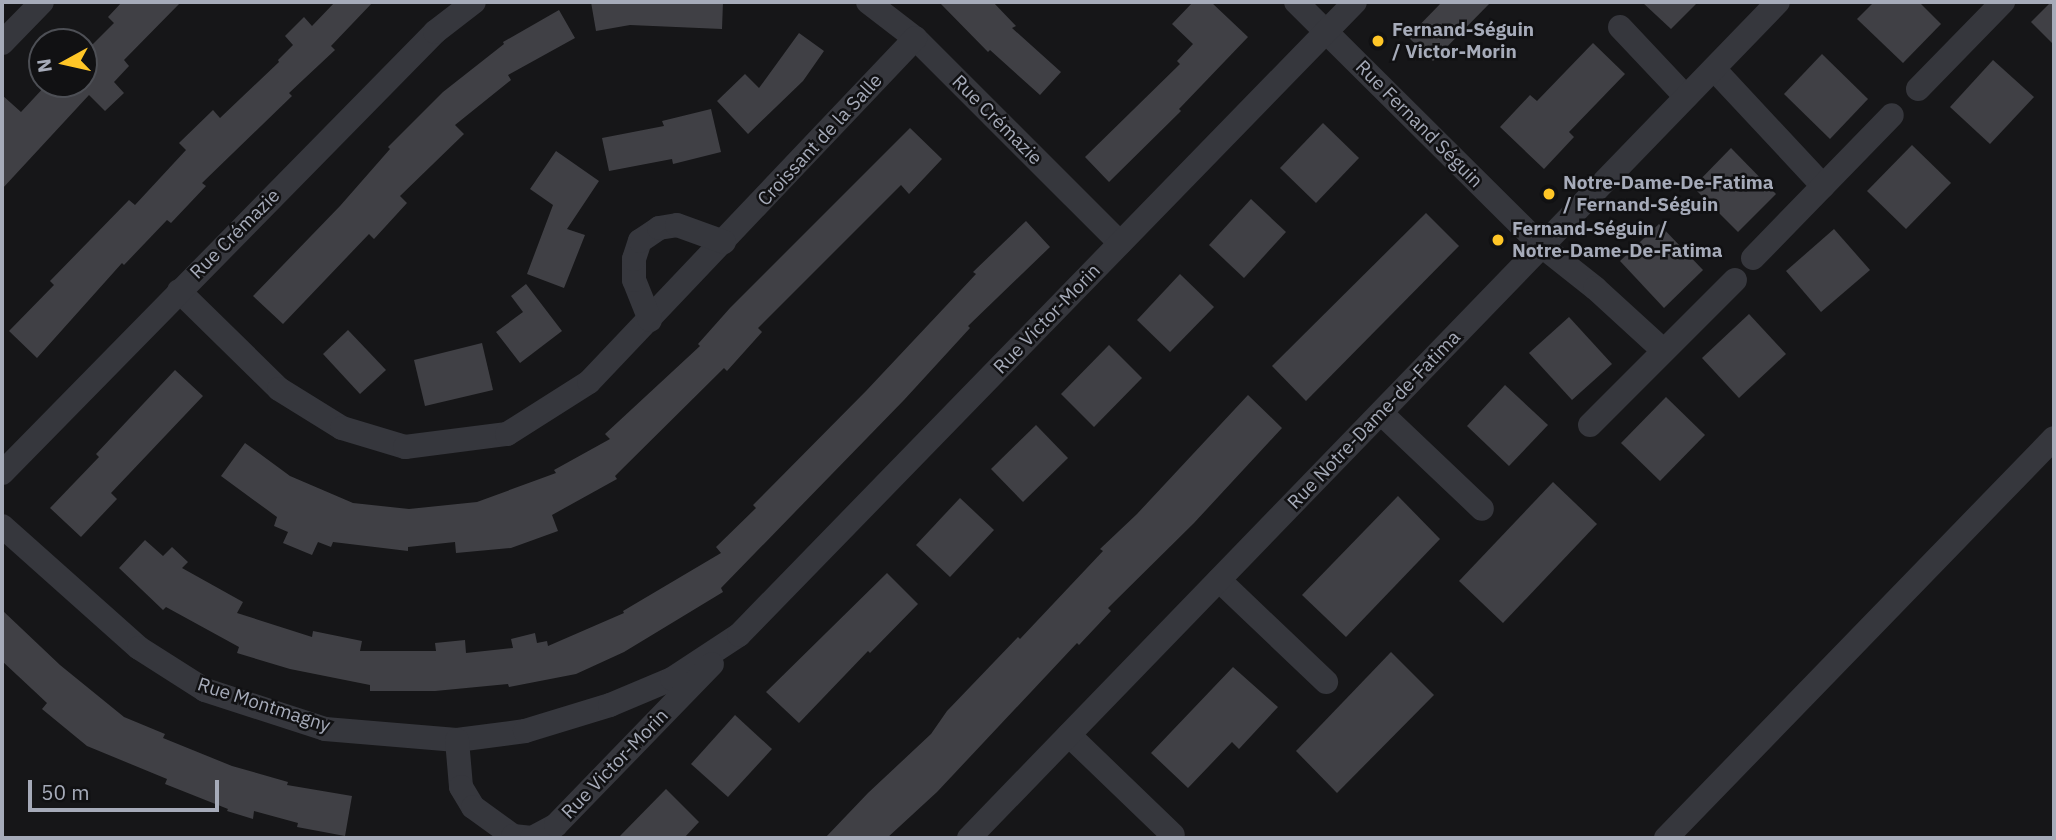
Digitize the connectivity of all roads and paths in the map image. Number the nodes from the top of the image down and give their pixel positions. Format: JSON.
{"nodes":[{"id":1,"x":42,"y":2,"type":"edge"},
{"id":2,"x":474,"y":2,"type":"edge"},
{"id":3,"x":868,"y":2,"type":"edge"},
{"id":4,"x":1296,"y":2,"type":"edge"},
{"id":5,"x":1355,"y":2,"type":"edge"},
{"id":6,"x":1778,"y":2,"type":"edge"},
{"id":7,"x":1993,"y":5,"type":"edge"},
{"id":8,"x":1620,"y":27,"type":"dead end"},
{"id":9,"x":1326,"y":31,"type":"junction"},
{"id":10,"x":915,"y":38,"type":"junction"},
{"id":11,"x":2,"y":43,"type":"edge"},
{"id":12,"x":1714,"y":69,"type":"junction"},
{"id":13,"x":1918,"y":89,"type":"dead end"},
{"id":14,"x":1686,"y":97,"type":"junction"},
{"id":15,"x":1892,"y":115,"type":"dead end"},
{"id":16,"x":1823,"y":186,"type":"junction"},
{"id":17,"x":724,"y":242,"type":"junction"},
{"id":18,"x":1121,"y":243,"type":"junction"},
{"id":19,"x":1542,"y":246,"type":"junction"},
{"id":20,"x":1753,"y":258,"type":"dead end"},
{"id":21,"x":1735,"y":279,"type":"dead end"},
{"id":22,"x":179,"y":291,"type":"junction"},
{"id":23,"x":650,"y":320,"type":"junction"},
{"id":24,"x":1663,"y":350,"type":"junction"},
{"id":25,"x":1381,"y":413,"type":"junction"},
{"id":26,"x":1590,"y":425,"type":"dead end"},
{"id":27,"x":2054,"y":438,"type":"edge"},
{"id":28,"x":2,"y":474,"type":"edge"},
{"id":29,"x":1482,"y":509,"type":"dead end"},
{"id":30,"x":2,"y":526,"type":"edge"},
{"id":31,"x":1219,"y":580,"type":"junction"},
{"id":32,"x":739,"y":635,"type":"junction"},
{"id":33,"x":1326,"y":682,"type":"dead end"},
{"id":34,"x":1069,"y":735,"type":"junction"},
{"id":35,"x":457,"y":740,"type":"junction"},
{"id":36,"x":1173,"y":835,"type":"dead end"},
{"id":37,"x":969,"y":838,"type":"edge"},
{"id":38,"x":1666,"y":838,"type":"edge"}],
"edges":[{"from":1,"to":11,"type":"street"},
{"from":2,"to":22,"type":"street","name":"Rue Crémazie"},
{"from":3,"to":10,"type":"street","name":"Rue Crémazie"},
{"from":4,"to":9,"type":"street","name":"Rue Fernand Séguin"},
{"from":5,"to":9,"type":"street","name":"Rue Victor-Morin"},
{"from":6,"to":12,"type":"street","name":"Rue Notre-Dame-de-Fatima"},
{"from":7,"to":13,"type":"street"},
{"from":8,"to":14,"type":"street"},
{"from":9,"to":18,"type":"street","name":"Rue Victor-Morin"},
{"from":9,"to":19,"type":"street","name":"Rue Fernand Séguin"},
{"from":10,"to":17,"type":"street","name":"Croissant de la Salle"},
{"from":10,"to":18,"type":"street","name":"Rue Crémazie"},
{"from":12,"to":14,"type":"street","name":"Rue Notre-Dame-de-Fatima"},
{"from":12,"to":16,"type":"street"},
{"from":14,"to":19,"type":"street","name":"Rue Notre-Dame-de-Fatima"},
{"from":15,"to":16,"type":"street"},
{"from":16,"to":20,"type":"street"},
{"from":17,"to":23,"type":"street","name":"Croissant de la Salle"},
{"from":17,"to":23,"type":"street"},
{"from":18,"to":32,"type":"street","name":"Rue Victor-Morin"},
{"from":19,"to":24,"type":"street","name":"Rue Fernand Séguin"},
{"from":19,"to":25,"type":"street","name":"Rue Notre-Dame-de-Fatima"},
{"from":21,"to":24,"type":"street"},
{"from":22,"to":23,"type":"street","name":"Croissant de la Salle"},
{"from":22,"to":28,"type":"street","name":"Rue Crémazie"},
{"from":24,"to":26,"type":"street"},
{"from":25,"to":29,"type":"street"},
{"from":25,"to":31,"type":"street","name":"Rue Notre-Dame-de-Fatima"},
{"from":27,"to":38,"type":"street"},
{"from":30,"to":35,"type":"street","name":"Rue Montmagny"},
{"from":31,"to":33,"type":"street"},
{"from":31,"to":34,"type":"street","name":"Rue Notre-Dame-de-Fatima"},
{"from":32,"to":35,"type":"street","name":"Rue Victor-Morin"},
{"from":32,"to":35,"type":"street","name":"Rue Victor-Morin"},
{"from":34,"to":36,"type":"street"},
{"from":34,"to":37,"type":"street","name":"Rue Notre-Dame-de-Fatima"}]}
